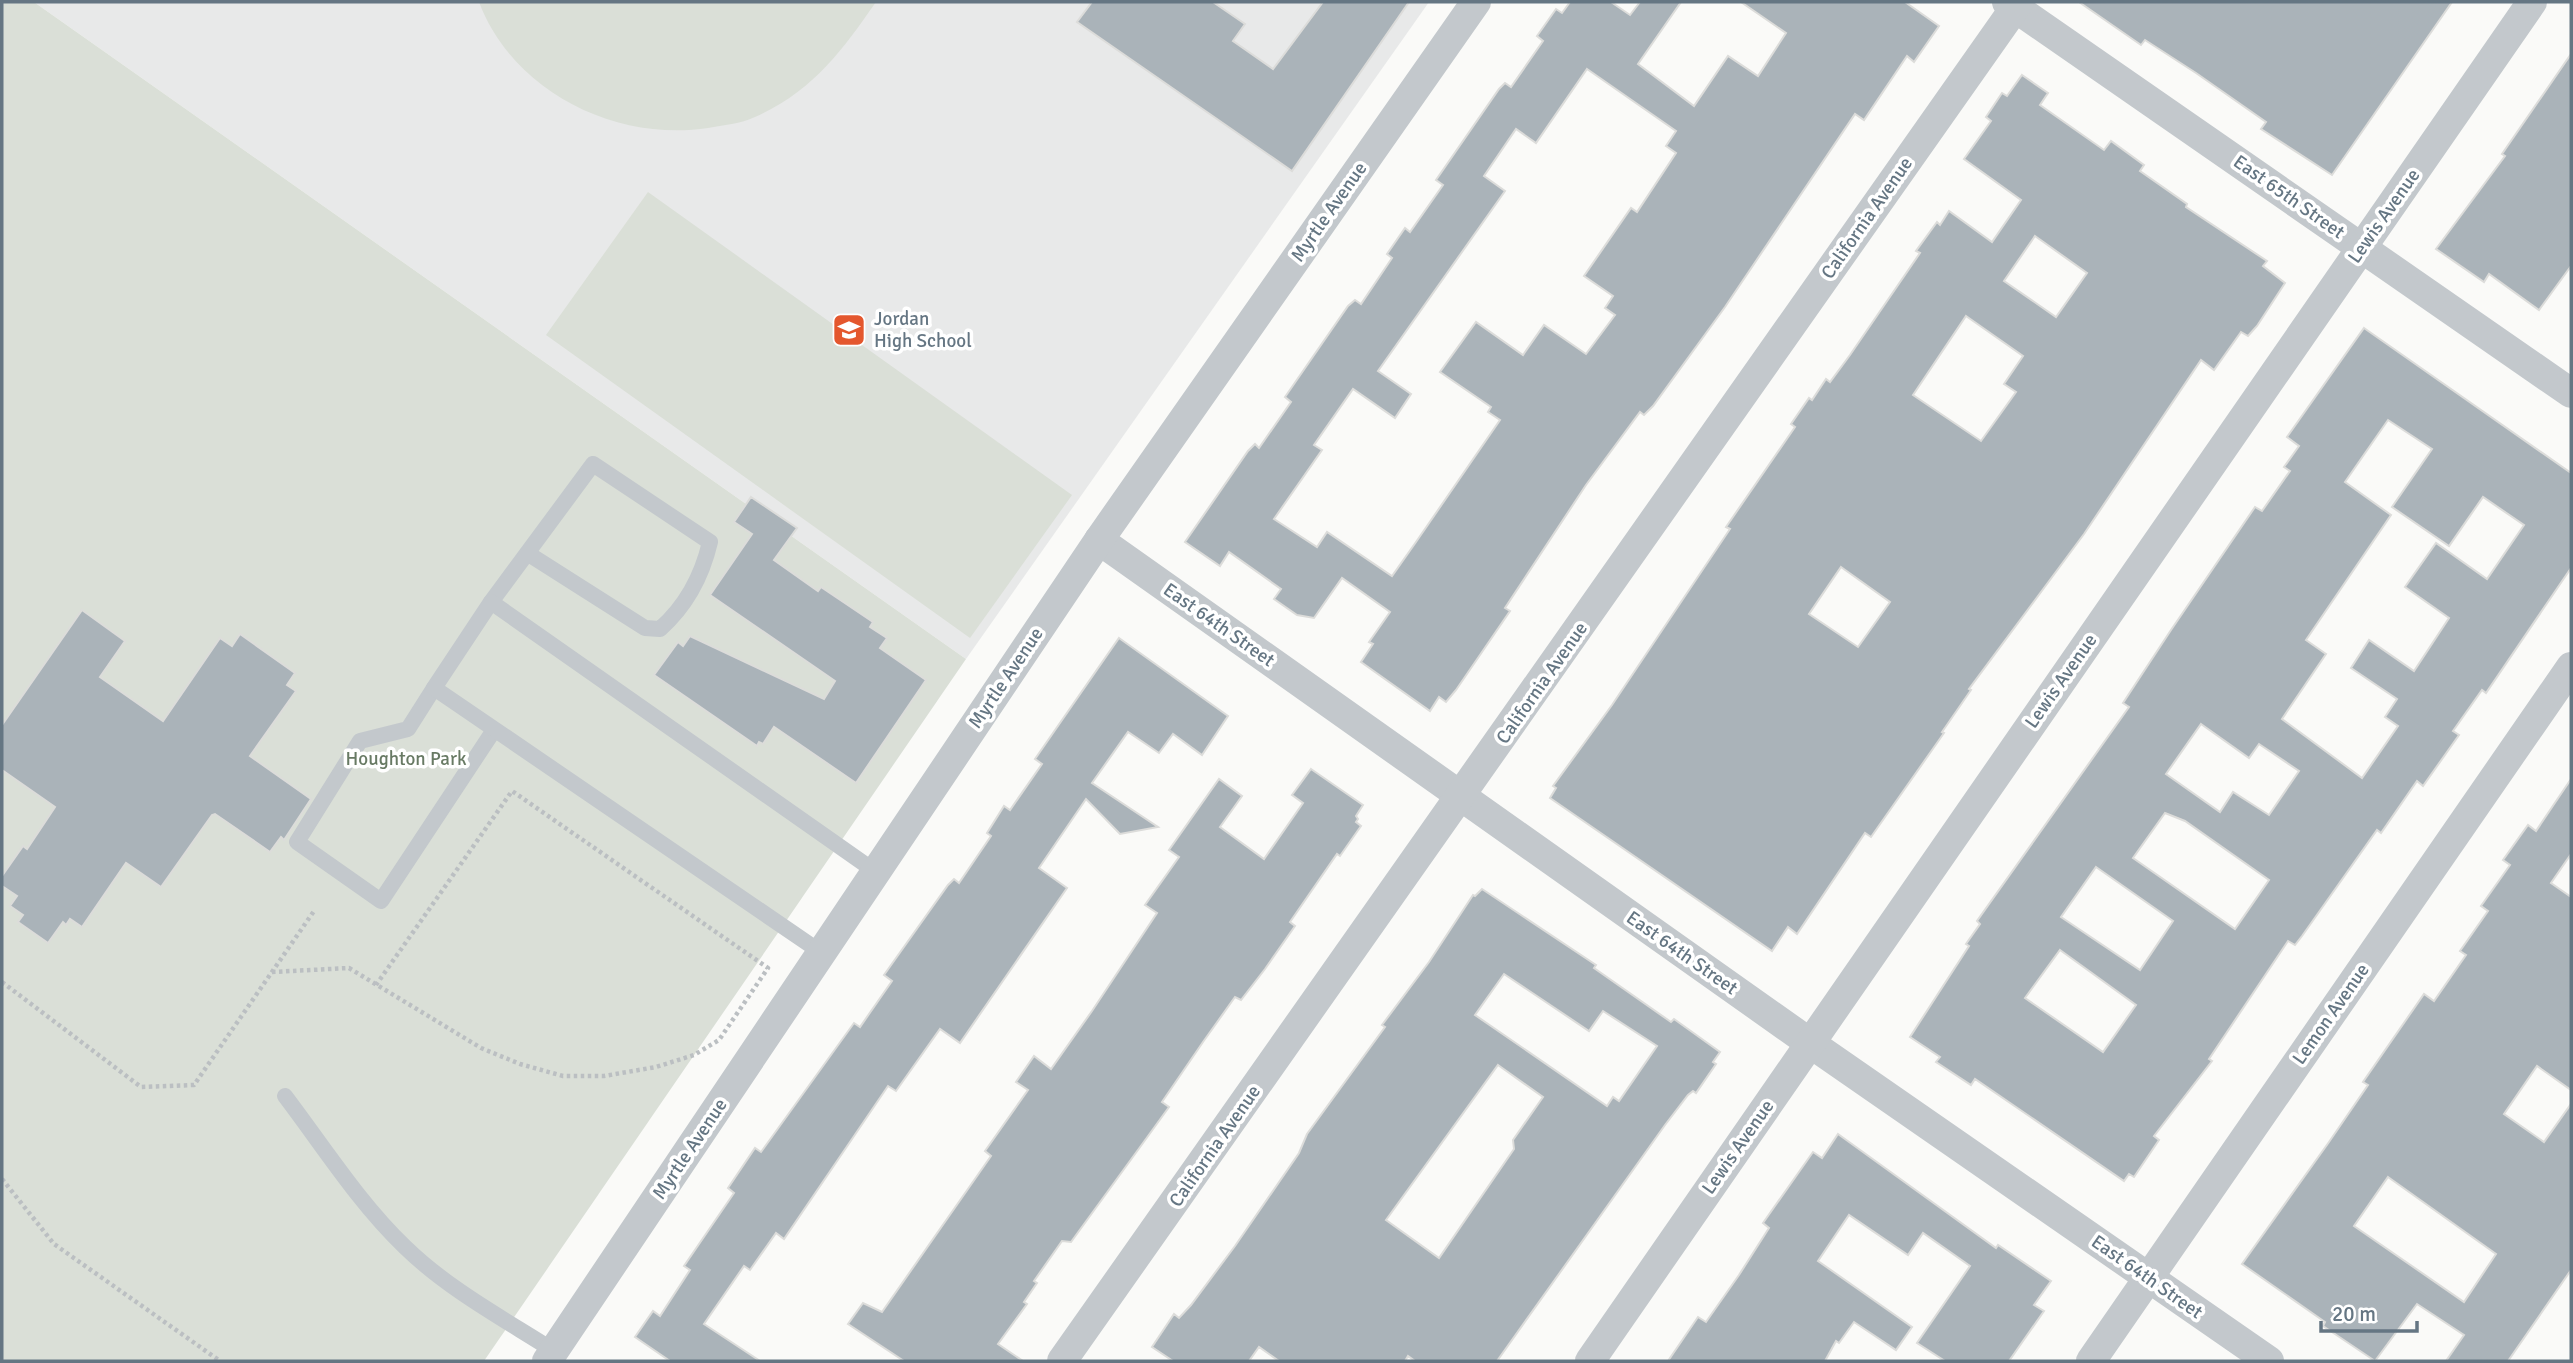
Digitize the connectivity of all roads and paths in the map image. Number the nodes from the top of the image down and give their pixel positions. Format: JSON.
{"nodes":[{"id":1,"x":1476,"y":2,"type":"edge"},
{"id":2,"x":2532,"y":2,"type":"edge"},
{"id":3,"x":2013,"y":4,"type":"edge"},
{"id":4,"x":2361,"y":248,"type":"junction"},
{"id":5,"x":2571,"y":393,"type":"edge"},
{"id":6,"x":1099,"y":540,"type":"junction"},
{"id":7,"x":527,"y":553,"type":"junction"},
{"id":8,"x":491,"y":603,"type":"junction"},
{"id":9,"x":2571,"y":667,"type":"edge"},
{"id":10,"x":434,"y":688,"type":"junction"},
{"id":11,"x":494,"y":730,"type":"junction"},
{"id":12,"x":1462,"y":797,"type":"junction"},
{"id":13,"x":876,"y":872,"type":"junction"},
{"id":14,"x":314,"y":911,"type":"dead end"},
{"id":15,"x":822,"y":953,"type":"junction"},
{"id":16,"x":272,"y":972,"type":"junction"},
{"id":17,"x":2,"y":982,"type":"edge"},
{"id":18,"x":376,"y":985,"type":"junction"},
{"id":19,"x":1810,"y":1043,"type":"junction"},
{"id":20,"x":285,"y":1096,"type":"dead end"},
{"id":21,"x":2,"y":1179,"type":"edge"},
{"id":22,"x":2148,"y":1278,"type":"junction"},
{"id":23,"x":556,"y":1358,"type":"edge"},
{"id":24,"x":220,"y":1361,"type":"edge"},
{"id":25,"x":1062,"y":1361,"type":"edge"},
{"id":26,"x":1590,"y":1361,"type":"edge"},
{"id":27,"x":2091,"y":1361,"type":"edge"},
{"id":28,"x":2269,"y":1361,"type":"edge"}],
"edges":[{"from":1,"to":6,"type":"street","name":"Myrtle Avenue"},
{"from":2,"to":4,"type":"street","name":"Lewis Avenue"},
{"from":3,"to":4,"type":"street","name":"East 65th Street"},
{"from":3,"to":12,"type":"street","name":"California Avenue"},
{"from":4,"to":5,"type":"street","name":"East 65th Street"},
{"from":4,"to":19,"type":"street","name":"Lewis Avenue"},
{"from":6,"to":12,"type":"street","name":"East 64th Street"},
{"from":6,"to":13,"type":"street","name":"Myrtle Avenue"},
{"from":7,"to":7,"type":"lane"},
{"from":7,"to":8,"type":"lane"},
{"from":8,"to":10,"type":"lane"},
{"from":8,"to":13,"type":"lane"},
{"from":9,"to":22,"type":"street","name":"Lemon Avenue"},
{"from":10,"to":11,"type":"lane"},
{"from":10,"to":11,"type":"lane"},
{"from":11,"to":15,"type":"lane"},
{"from":12,"to":19,"type":"street","name":"East 64th Street"},
{"from":12,"to":25,"type":"street","name":"California Avenue"},
{"from":13,"to":15,"type":"street","name":"Myrtle Avenue"},
{"from":14,"to":16,"type":"path"},
{"from":15,"to":23,"type":"street","name":"Myrtle Avenue"},
{"from":16,"to":17,"type":"path"},
{"from":16,"to":18,"type":"path"},
{"from":18,"to":18,"type":"path"},
{"from":19,"to":22,"type":"street","name":"East 64th Street"},
{"from":19,"to":26,"type":"street","name":"Lewis Avenue"},
{"from":20,"to":23,"type":"lane"},
{"from":21,"to":24,"type":"path"},
{"from":22,"to":27,"type":"street","name":"Lemon Avenue"},
{"from":22,"to":28,"type":"street","name":"East 64th Street"}]}
